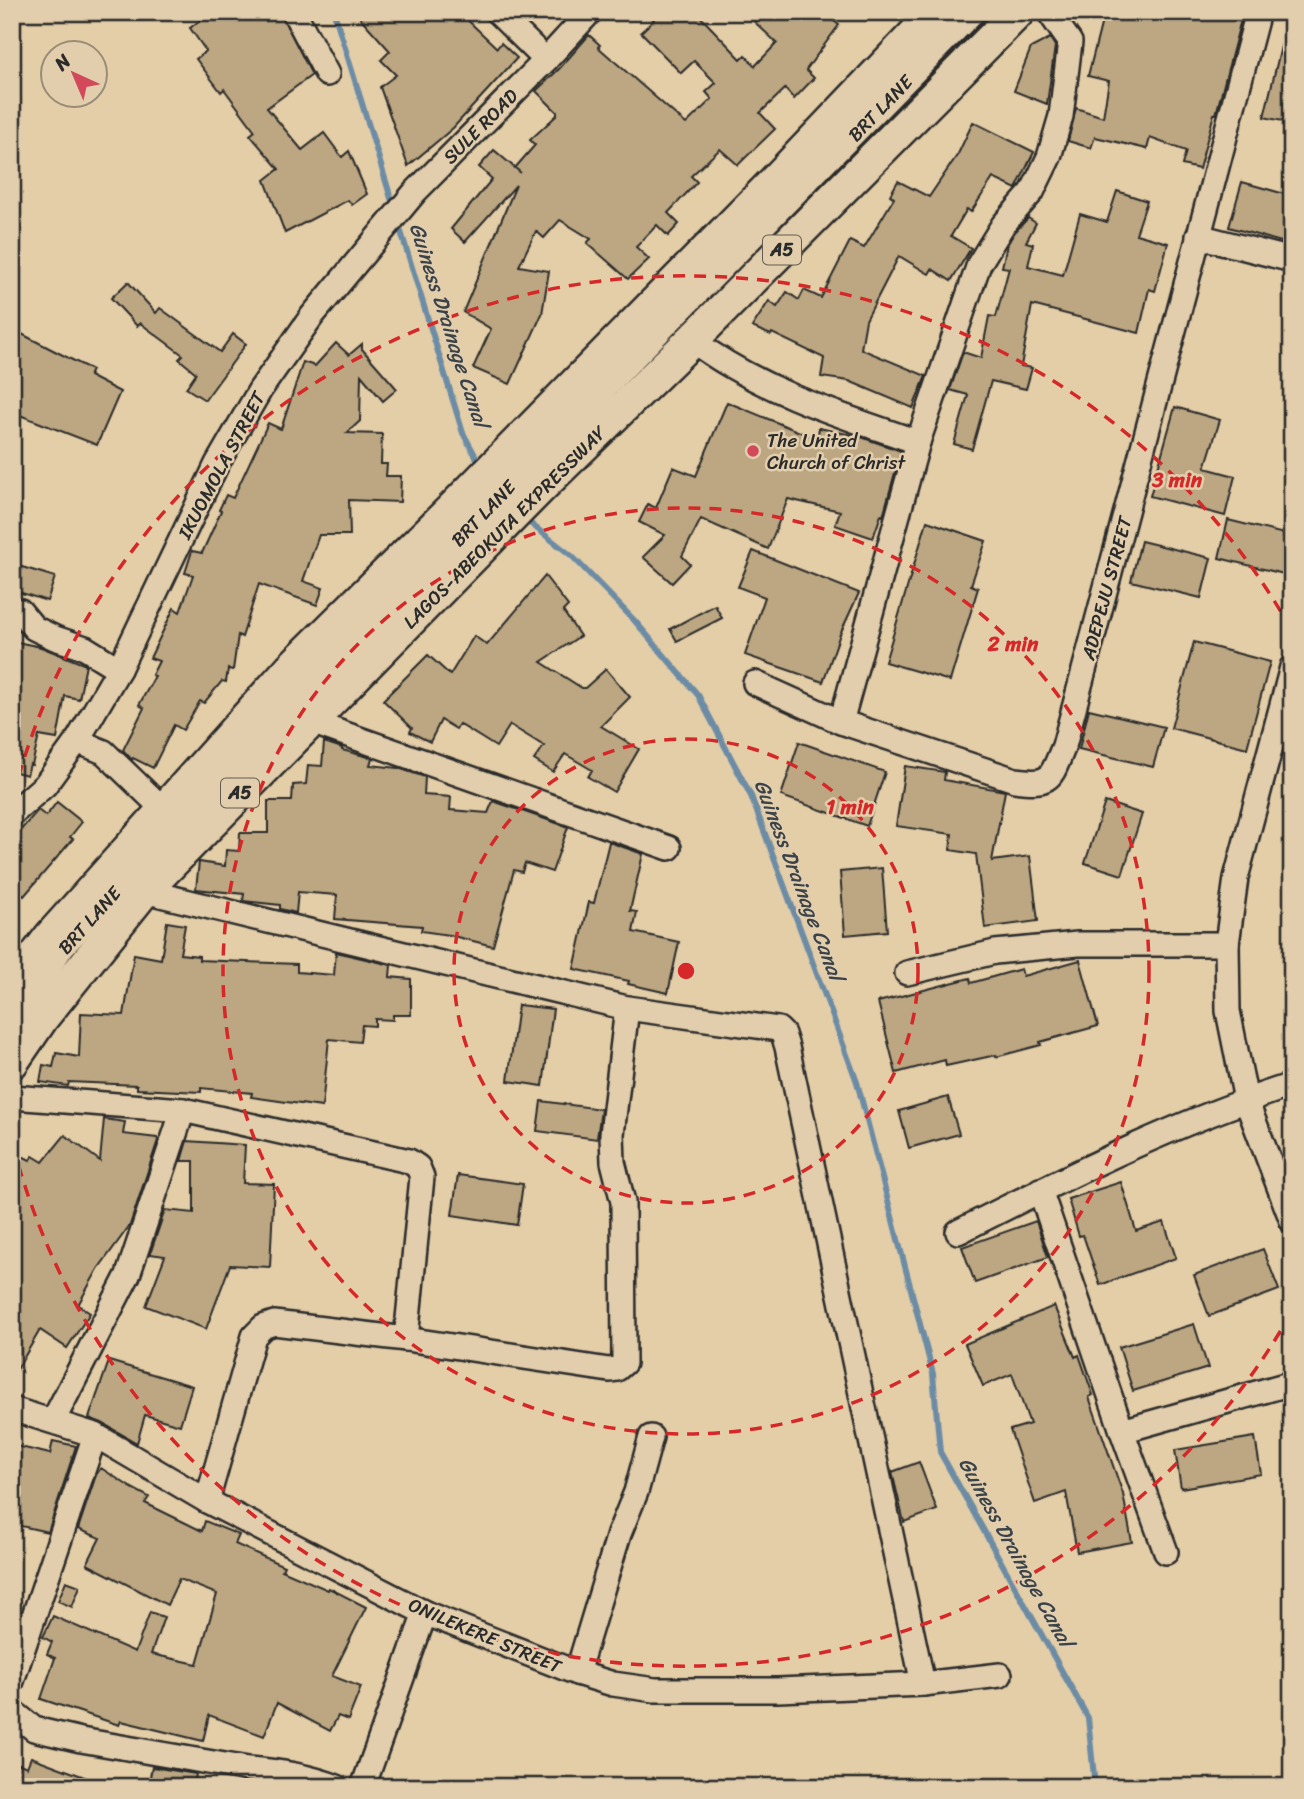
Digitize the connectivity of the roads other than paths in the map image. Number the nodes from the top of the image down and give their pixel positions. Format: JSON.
{"nodes":[{"id":1,"x":294,"y":12,"type":"edge"},
{"id":2,"x":497,"y":12,"type":"edge"},
{"id":3,"x":590,"y":12,"type":"edge"},
{"id":4,"x":936,"y":12,"type":"edge"},
{"id":5,"x":1018,"y":12,"type":"edge"},
{"id":6,"x":1049,"y":12,"type":"edge"},
{"id":7,"x":1258,"y":12,"type":"edge"},
{"id":8,"x":972,"y":14,"type":"edge"},
{"id":9,"x":546,"y":60,"type":"junction"},
{"id":10,"x":327,"y":74,"type":"dead end"},
{"id":11,"x":1198,"y":236,"type":"junction"},
{"id":12,"x":374,"y":244,"type":"joint"},
{"id":13,"x":1292,"y":260,"type":"edge"},
{"id":14,"x":692,"y":340,"type":"junction"},
{"id":15,"x":918,"y":442,"type":"junction"},
{"id":16,"x":526,"y":468,"type":"junction"},
{"id":17,"x":471,"y":524,"type":"junction"},
{"id":18,"x":12,"y":610,"type":"edge"},
{"id":19,"x":1292,"y":667,"type":"edge"},
{"id":20,"x":119,"y":669,"type":"junction"},
{"id":21,"x":755,"y":683,"type":"dead end"},
{"id":22,"x":1286,"y":711,"type":"edge"},
{"id":23,"x":311,"y":722,"type":"junction"},
{"id":24,"x":841,"y":722,"type":"junction"},
{"id":25,"x":76,"y":741,"type":"junction"},
{"id":26,"x":164,"y":810,"type":"junction"},
{"id":27,"x":12,"y":814,"type":"edge"},
{"id":28,"x":669,"y":848,"type":"dead end"},
{"id":29,"x":144,"y":891,"type":"junction"},
{"id":30,"x":1227,"y":944,"type":"junction"},
{"id":31,"x":907,"y":973,"type":"dead end"},
{"id":32,"x":12,"y":987,"type":"edge"},
{"id":33,"x":627,"y":1008,"type":"junction"},
{"id":34,"x":12,"y":1022,"type":"edge"},
{"id":35,"x":12,"y":1062,"type":"edge"},
{"id":36,"x":1292,"y":1085,"type":"edge"},
{"id":37,"x":12,"y":1097,"type":"edge"},
{"id":38,"x":1246,"y":1100,"type":"junction"},
{"id":39,"x":183,"y":1110,"type":"junction"},
{"id":40,"x":1040,"y":1191,"type":"junction"},
{"id":41,"x":1292,"y":1221,"type":"edge"},
{"id":42,"x":958,"y":1232,"type":"dead end"},
{"id":43,"x":405,"y":1339,"type":"junction"},
{"id":44,"x":1292,"y":1383,"type":"edge"},
{"id":45,"x":12,"y":1409,"type":"edge"},
{"id":46,"x":53,"y":1421,"type":"junction"},
{"id":47,"x":1122,"y":1432,"type":"junction"},
{"id":48,"x":96,"y":1435,"type":"junction"},
{"id":49,"x":651,"y":1437,"type":"dead end"},
{"id":50,"x":207,"y":1501,"type":"junction"},
{"id":51,"x":1166,"y":1552,"type":"dead end"},
{"id":52,"x":425,"y":1613,"type":"junction"},
{"id":53,"x":576,"y":1673,"type":"junction"},
{"id":54,"x":1000,"y":1675,"type":"dead end"},
{"id":55,"x":12,"y":1681,"type":"edge"},
{"id":56,"x":923,"y":1684,"type":"junction"},
{"id":57,"x":12,"y":1716,"type":"edge"},
{"id":58,"x":337,"y":1787,"type":"edge"},
{"id":59,"x":363,"y":1787,"type":"edge"}],
"edges":[{"from":1,"to":10,"type":"street"},
{"from":2,"to":9,"type":"street"},
{"from":3,"to":9,"type":"street","name":"SULE ROAD"},
{"from":4,"to":16,"type":"highway","name":"LAGOS-ABEOKUTA EXPRESSWAY","number":"A5"},
{"from":5,"to":14,"type":"highway","name":"LAGOS-ABEOKUTA EXPRESSWAY","number":"A5"},
{"from":6,"to":15,"type":"street"},
{"from":7,"to":11,"type":"street","name":"ADEPEJU STREET"},
{"from":8,"to":16,"type":"street","name":"BRT LANE"},
{"from":9,"to":12,"type":"street","name":"SULE ROAD"},
{"from":11,"to":13,"type":"street"},
{"from":11,"to":24,"type":"street","name":"ADEPEJU STREET"},
{"from":12,"to":20,"type":"street","name":"IKUOMOLA STREET"},
{"from":14,"to":15,"type":"street"},
{"from":14,"to":16,"type":"highway","name":"LAGOS-ABEOKUTA EXPRESSWAY","number":"A5"},
{"from":15,"to":24,"type":"street"},
{"from":16,"to":17,"type":"highway","name":"LAGOS-ABEOKUTA EXPRESSWAY","number":"A5"},
{"from":16,"to":17,"type":"highway","name":"LAGOS-ABEOKUTA EXPRESSWAY","number":"A5"},
{"from":17,"to":23,"type":"highway","name":"LAGOS-ABEOKUTA EXPRESSWAY","number":"A5"},
{"from":17,"to":26,"type":"highway","name":"LAGOS-ABEOKUTA EXPRESSWAY","number":"A5"},
{"from":17,"to":34,"type":"street","name":"BRT LANE"},
{"from":18,"to":20,"type":"street"},
{"from":19,"to":22,"type":"street"},
{"from":20,"to":25,"type":"street","name":"IKUOMOLA STREET"},
{"from":21,"to":24,"type":"street","name":"ADEPEJU STREET"},
{"from":22,"to":30,"type":"street"},
{"from":23,"to":28,"type":"street"},
{"from":23,"to":29,"type":"highway","name":"LAGOS-ABEOKUTA EXPRESSWAY","number":"A5"},
{"from":25,"to":26,"type":"street"},
{"from":25,"to":27,"type":"street","name":"IKUOMOLA STREET"},
{"from":26,"to":32,"type":"highway","name":"LAGOS-ABEOKUTA EXPRESSWAY","number":"A5"},
{"from":29,"to":33,"type":"street"},
{"from":29,"to":35,"type":"highway","name":"LAGOS-ABEOKUTA EXPRESSWAY","number":"A5"},
{"from":30,"to":31,"type":"street"},
{"from":30,"to":38,"type":"street"},
{"from":33,"to":43,"type":"street"},
{"from":33,"to":56,"type":"street"},
{"from":36,"to":38,"type":"street"},
{"from":37,"to":39,"type":"street"},
{"from":38,"to":40,"type":"street"},
{"from":38,"to":41,"type":"street"},
{"from":39,"to":43,"type":"street"},
{"from":39,"to":46,"type":"street"},
{"from":40,"to":42,"type":"street"},
{"from":40,"to":47,"type":"street"},
{"from":43,"to":50,"type":"street"},
{"from":44,"to":47,"type":"street"},
{"from":45,"to":46,"type":"street","name":"ONILEKERE STREET"},
{"from":46,"to":48,"type":"street","name":"ONILEKERE STREET"},
{"from":47,"to":51,"type":"street"},
{"from":48,"to":50,"type":"street","name":"ONILEKERE STREET"},
{"from":48,"to":55,"type":"street"},
{"from":49,"to":53,"type":"street"},
{"from":50,"to":52,"type":"street","name":"ONILEKERE STREET"},
{"from":52,"to":53,"type":"street","name":"ONILEKERE STREET"},
{"from":52,"to":59,"type":"street"},
{"from":53,"to":56,"type":"street","name":"ONILEKERE STREET"},
{"from":54,"to":56,"type":"street","name":"ONILEKERE STREET"},
{"from":57,"to":58,"type":"street"}]}
